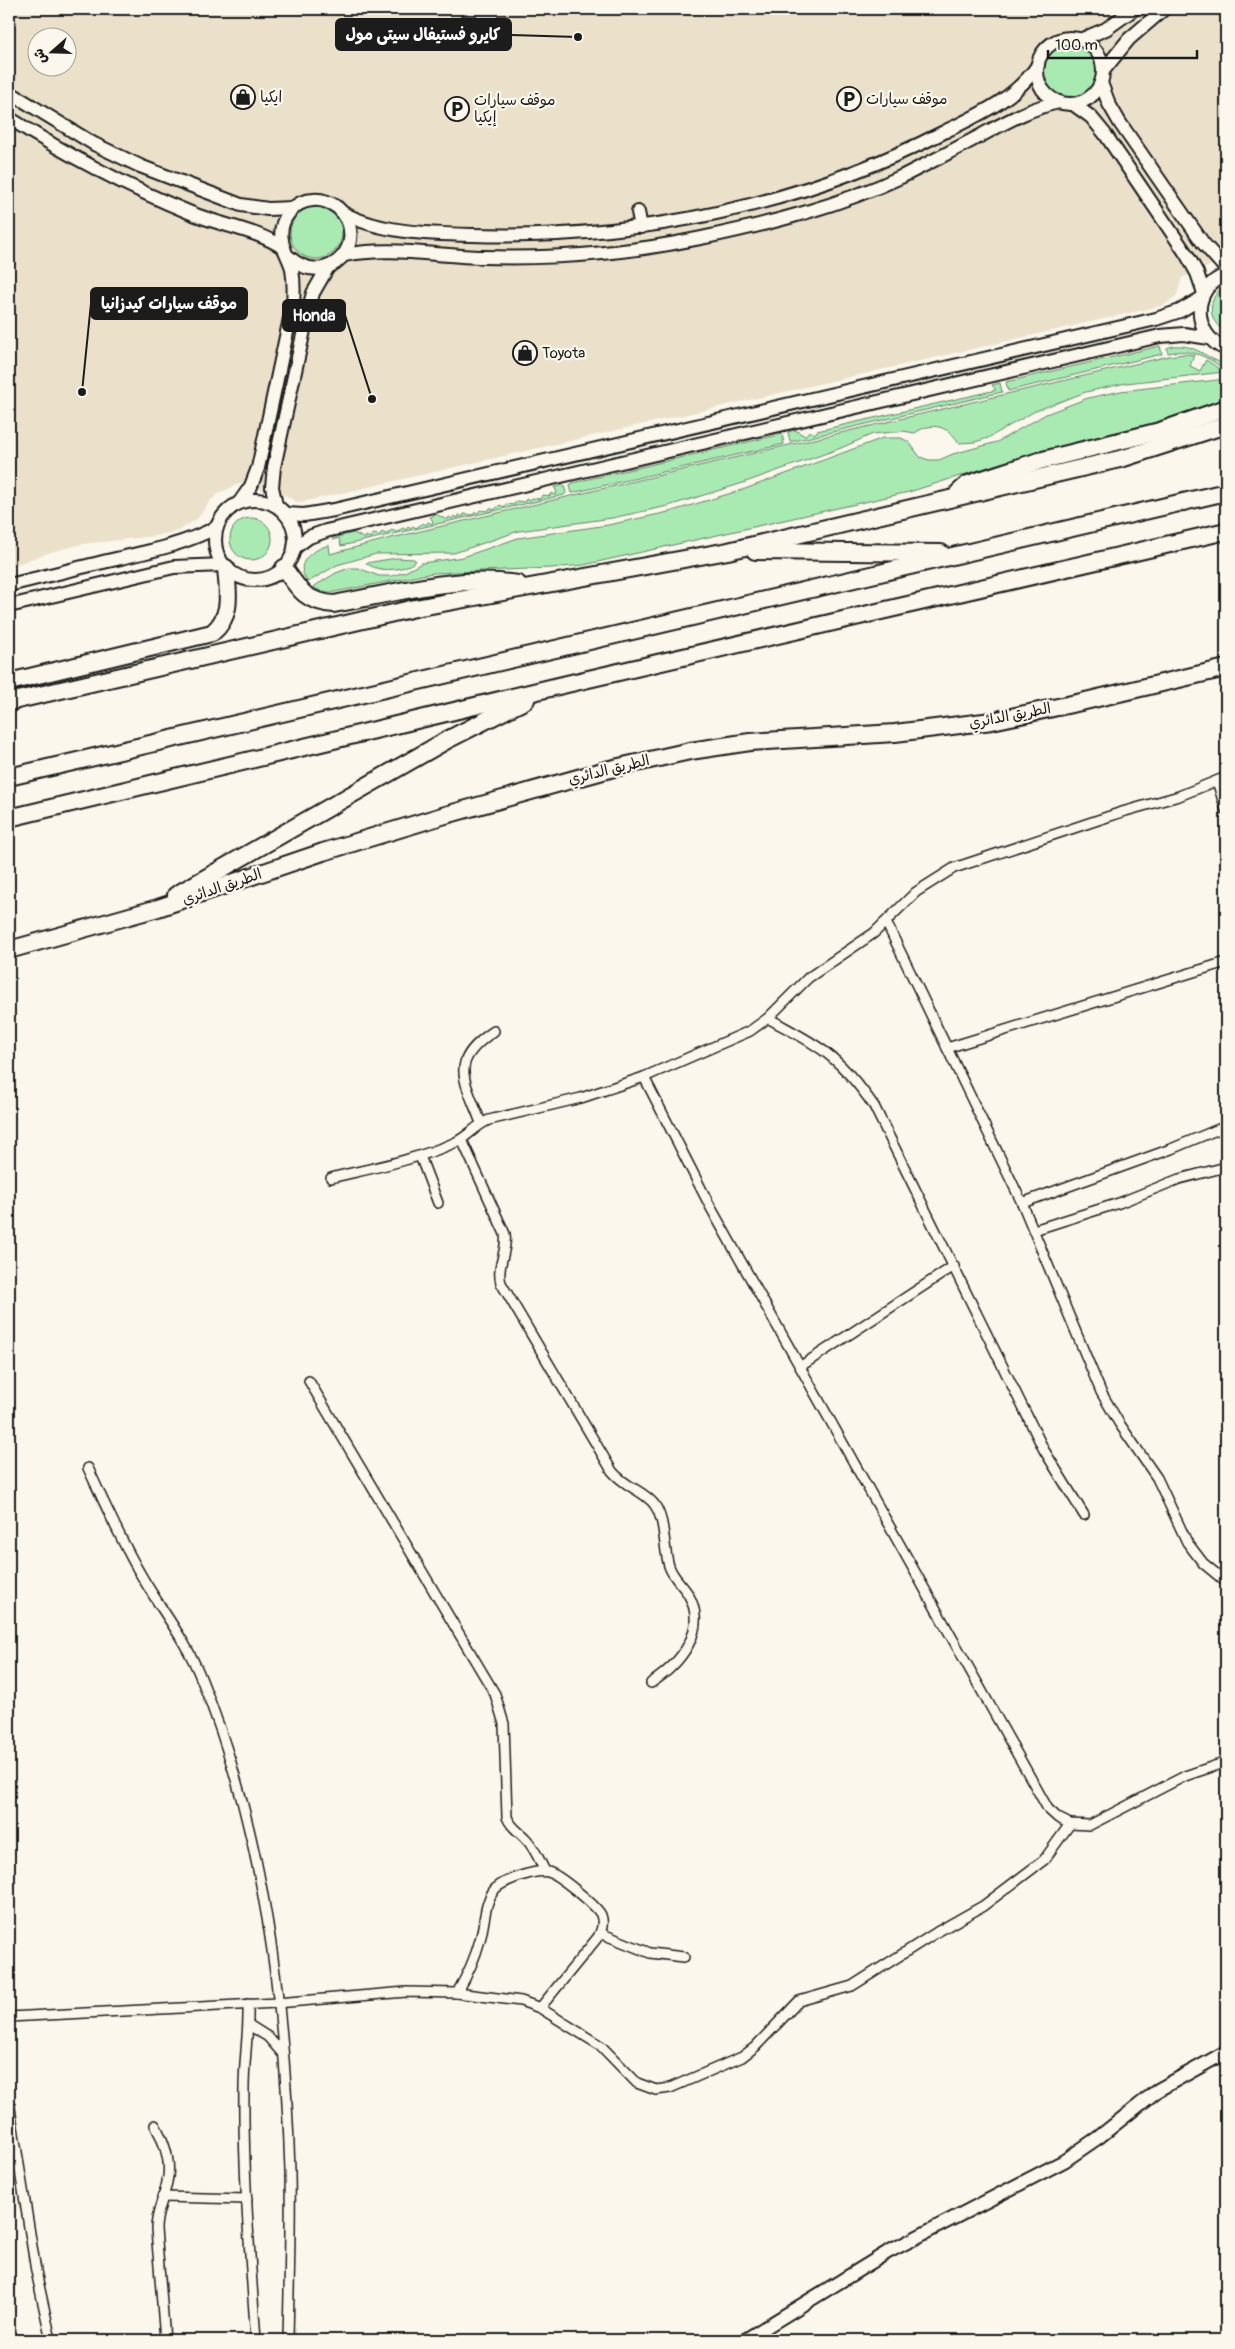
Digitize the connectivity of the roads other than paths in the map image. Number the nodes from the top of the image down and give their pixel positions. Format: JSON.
{"nodes":[{"id":1,"x":1134,"y":9,"type":"edge"},
{"id":2,"x":1164,"y":9,"type":"edge"},
{"id":3,"x":1080,"y":40,"type":"junction"},
{"id":4,"x":1038,"y":65,"type":"junction"},
{"id":5,"x":1102,"y":77,"type":"junction"},
{"id":6,"x":9,"y":92,"type":"edge"},
{"id":7,"x":1060,"y":102,"type":"junction"},
{"id":8,"x":1073,"y":104,"type":"junction"},
{"id":9,"x":9,"y":118,"type":"edge"},
{"id":10,"x":293,"y":208,"type":"junction"},
{"id":11,"x":638,"y":212,"type":"dead end"},
{"id":12,"x":343,"y":213,"type":"junction"},
{"id":13,"x":641,"y":227,"type":"junction"},
{"id":14,"x":286,"y":252,"type":"junction"},
{"id":15,"x":344,"y":256,"type":"junction"},
{"id":16,"x":328,"y":267,"type":"junction"},
{"id":17,"x":1226,"y":269,"type":"edge"},
{"id":18,"x":1226,"y":275,"type":"edge"},
{"id":19,"x":1203,"y":295,"type":"junction"},
{"id":20,"x":1209,"y":338,"type":"junction"},
{"id":21,"x":1226,"y":349,"type":"edge"},
{"id":22,"x":1226,"y":408,"type":"edge"},
{"id":23,"x":1226,"y":425,"type":"edge"},
{"id":24,"x":1226,"y":492,"type":"edge"},
{"id":25,"x":950,"y":499,"type":"junction"},
{"id":26,"x":239,"y":503,"type":"junction"},
{"id":27,"x":276,"y":505,"type":"junction"},
{"id":28,"x":286,"y":514,"type":"junction"},
{"id":29,"x":217,"y":527,"type":"junction"},
{"id":30,"x":1226,"y":531,"type":"edge"},
{"id":31,"x":294,"y":548,"type":"junction"},
{"id":32,"x":728,"y":551,"type":"junction"},
{"id":33,"x":960,"y":554,"type":"junction"},
{"id":34,"x":224,"y":566,"type":"junction"},
{"id":35,"x":284,"y":568,"type":"junction"},
{"id":36,"x":9,"y":585,"type":"edge"},
{"id":37,"x":532,"y":586,"type":"junction"},
{"id":38,"x":9,"y":606,"type":"edge"},
{"id":39,"x":1226,"y":668,"type":"edge"},
{"id":40,"x":9,"y":682,"type":"edge"},
{"id":41,"x":554,"y":686,"type":"junction"},
{"id":42,"x":9,"y":702,"type":"edge"},
{"id":43,"x":9,"y":776,"type":"edge"},
{"id":44,"x":1226,"y":777,"type":"edge"},
{"id":45,"x":1217,"y":781,"type":"junction"},
{"id":46,"x":1226,"y":810,"type":"edge"},
{"id":47,"x":9,"y":818,"type":"edge"},
{"id":48,"x":158,"y":908,"type":"junction"},
{"id":49,"x":886,"y":922,"type":"junction"},
{"id":50,"x":9,"y":950,"type":"edge"},
{"id":51,"x":1226,"y":962,"type":"edge"},
{"id":52,"x":768,"y":1018,"type":"junction"},
{"id":53,"x":494,"y":1031,"type":"dead end"},
{"id":54,"x":947,"y":1048,"type":"junction"},
{"id":55,"x":644,"y":1077,"type":"junction"},
{"id":56,"x":481,"y":1123,"type":"junction"},
{"id":57,"x":1226,"y":1126,"type":"edge"},
{"id":58,"x":462,"y":1140,"type":"junction"},
{"id":59,"x":420,"y":1156,"type":"junction"},
{"id":60,"x":1226,"y":1167,"type":"edge"},
{"id":61,"x":331,"y":1178,"type":"dead end"},
{"id":62,"x":438,"y":1203,"type":"dead end"},
{"id":63,"x":1022,"y":1204,"type":"junction"},
{"id":64,"x":1034,"y":1230,"type":"junction"},
{"id":65,"x":954,"y":1266,"type":"junction"},
{"id":66,"x":801,"y":1366,"type":"junction"},
{"id":67,"x":308,"y":1382,"type":"dead end"},
{"id":68,"x":88,"y":1468,"type":"dead end"},
{"id":69,"x":1084,"y":1515,"type":"dead end"},
{"id":70,"x":1226,"y":1582,"type":"edge"},
{"id":71,"x":651,"y":1683,"type":"dead end"},
{"id":72,"x":1226,"y":1762,"type":"edge"},
{"id":73,"x":1070,"y":1824,"type":"junction"},
{"id":74,"x":544,"y":1871,"type":"junction"},
{"id":75,"x":600,"y":1934,"type":"junction"},
{"id":76,"x":684,"y":1957,"type":"dead end"},
{"id":77,"x":457,"y":1993,"type":"junction"},
{"id":78,"x":277,"y":2003,"type":"junction"},
{"id":79,"x":248,"y":2004,"type":"junction"},
{"id":80,"x":540,"y":2008,"type":"junction"},
{"id":81,"x":9,"y":2017,"type":"edge"},
{"id":82,"x":249,"y":2025,"type":"junction"},
{"id":83,"x":1226,"y":2052,"type":"edge"},
{"id":84,"x":282,"y":2053,"type":"junction"},
{"id":85,"x":9,"y":2102,"type":"edge"},
{"id":86,"x":155,"y":2125,"type":"dead end"},
{"id":87,"x":162,"y":2197,"type":"junction"},
{"id":88,"x":247,"y":2199,"type":"junction"},
{"id":89,"x":51,"y":2340,"type":"edge"},
{"id":90,"x":165,"y":2340,"type":"edge"},
{"id":91,"x":256,"y":2340,"type":"edge"},
{"id":92,"x":288,"y":2340,"type":"edge"},
{"id":93,"x":746,"y":2340,"type":"edge"}],
"edges":[{"from":1,"to":3,"type":"street"},
{"from":2,"to":5,"type":"street"},
{"from":3,"to":4,"type":"street"},
{"from":3,"to":5,"type":"street"},
{"from":4,"to":7,"type":"street"},
{"from":4,"to":13,"type":"street"},
{"from":5,"to":8,"type":"street"},
{"from":5,"to":17,"type":"street"},
{"from":6,"to":10,"type":"street"},
{"from":7,"to":8,"type":"street"},
{"from":7,"to":15,"type":"street"},
{"from":8,"to":19,"type":"street"},
{"from":9,"to":14,"type":"street"},
{"from":10,"to":12,"type":"street"},
{"from":10,"to":14,"type":"street"},
{"from":11,"to":13,"type":"street"},
{"from":12,"to":13,"type":"street"},
{"from":12,"to":15,"type":"street"},
{"from":14,"to":16,"type":"street"},
{"from":14,"to":26,"type":"street"},
{"from":15,"to":16,"type":"street"},
{"from":16,"to":27,"type":"street"},
{"from":18,"to":19,"type":"street"},
{"from":19,"to":20,"type":"street"},
{"from":19,"to":28,"type":"street"},
{"from":20,"to":21,"type":"street"},
{"from":20,"to":31,"type":"street"},
{"from":22,"to":25,"type":"highway"},
{"from":23,"to":25,"type":"highway"},
{"from":24,"to":33,"type":"highway"},
{"from":25,"to":32,"type":"highway"},
{"from":26,"to":27,"type":"street"},
{"from":26,"to":29,"type":"street"},
{"from":27,"to":28,"type":"street"},
{"from":28,"to":31,"type":"street"},
{"from":29,"to":34,"type":"street"},
{"from":29,"to":36,"type":"street"},
{"from":30,"to":41,"type":"highway"},
{"from":31,"to":35,"type":"street"},
{"from":32,"to":33,"type":"highway"},
{"from":32,"to":37,"type":"highway"},
{"from":33,"to":43,"type":"highway"},
{"from":34,"to":35,"type":"street"},
{"from":34,"to":38,"type":"street"},
{"from":34,"to":40,"type":"highway"},
{"from":35,"to":37,"type":"highway"},
{"from":37,"to":42,"type":"highway"},
{"from":39,"to":48,"type":"highway","name":"الطريق الدائري"},
{"from":41,"to":47,"type":"highway"},
{"from":41,"to":48,"type":"highway"},
{"from":44,"to":45,"type":"street"},
{"from":45,"to":46,"type":"street"},
{"from":45,"to":49,"type":"street"},
{"from":48,"to":50,"type":"highway","name":"الطريق الدائري"},
{"from":49,"to":52,"type":"street"},
{"from":49,"to":54,"type":"street"},
{"from":51,"to":54,"type":"street"},
{"from":52,"to":55,"type":"street"},
{"from":52,"to":65,"type":"street"},
{"from":53,"to":56,"type":"street"},
{"from":54,"to":63,"type":"street"},
{"from":55,"to":56,"type":"street"},
{"from":55,"to":66,"type":"street"},
{"from":56,"to":58,"type":"street"},
{"from":57,"to":63,"type":"street"},
{"from":58,"to":59,"type":"street"},
{"from":58,"to":71,"type":"street"},
{"from":59,"to":61,"type":"street"},
{"from":59,"to":62,"type":"street"},
{"from":60,"to":64,"type":"street"},
{"from":63,"to":64,"type":"street"},
{"from":64,"to":70,"type":"street"},
{"from":65,"to":66,"type":"street"},
{"from":65,"to":69,"type":"street"},
{"from":66,"to":73,"type":"street"},
{"from":67,"to":74,"type":"street"},
{"from":68,"to":78,"type":"street"},
{"from":72,"to":73,"type":"street"},
{"from":73,"to":80,"type":"street"},
{"from":74,"to":75,"type":"street"},
{"from":74,"to":77,"type":"street"},
{"from":75,"to":76,"type":"street"},
{"from":75,"to":80,"type":"street"},
{"from":77,"to":78,"type":"street"},
{"from":77,"to":80,"type":"street"},
{"from":78,"to":79,"type":"street"},
{"from":78,"to":84,"type":"street"},
{"from":79,"to":81,"type":"street"},
{"from":79,"to":82,"type":"street"},
{"from":82,"to":84,"type":"street"},
{"from":82,"to":88,"type":"street"},
{"from":83,"to":93,"type":"street"},
{"from":84,"to":92,"type":"street"},
{"from":85,"to":89,"type":"street"},
{"from":86,"to":87,"type":"street"},
{"from":87,"to":88,"type":"street"},
{"from":87,"to":90,"type":"street"},
{"from":88,"to":91,"type":"street"}]}
